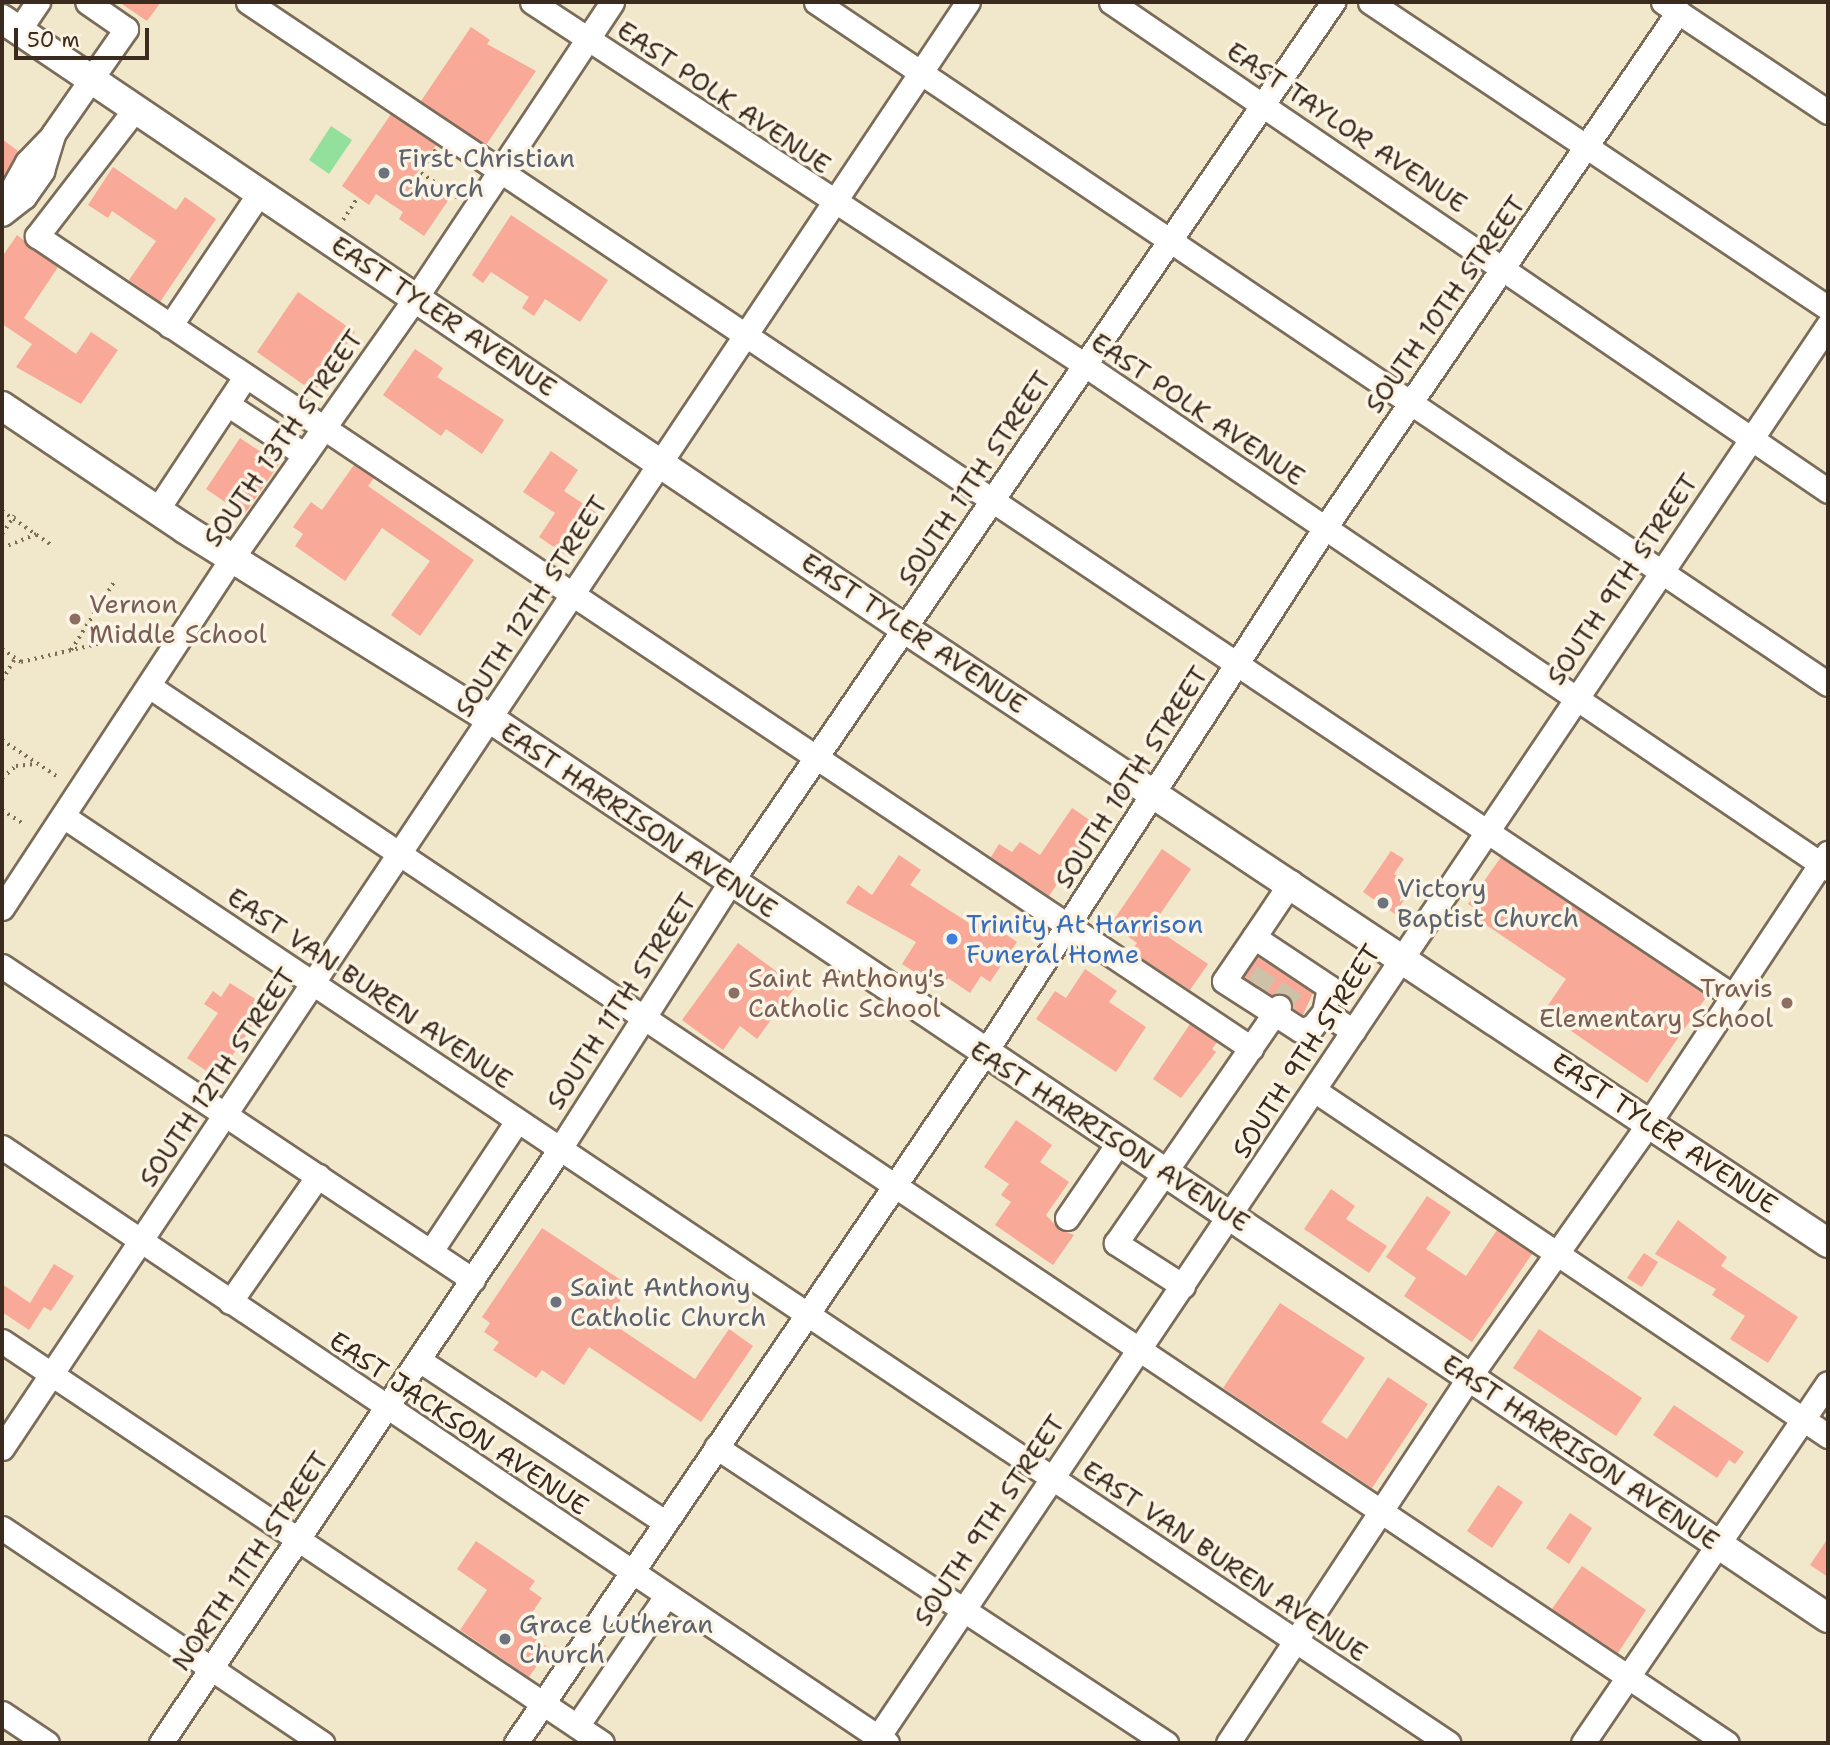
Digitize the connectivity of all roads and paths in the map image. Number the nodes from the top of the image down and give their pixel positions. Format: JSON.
{"nodes":[{"id":1,"x":38,"y":2,"type":"edge"},
{"id":2,"x":87,"y":2,"type":"edge"},
{"id":3,"x":248,"y":2,"type":"edge"},
{"id":4,"x":533,"y":2,"type":"edge"},
{"id":5,"x":612,"y":2,"type":"edge"},
{"id":6,"x":816,"y":2,"type":"edge"},
{"id":7,"x":968,"y":2,"type":"edge"},
{"id":8,"x":1111,"y":2,"type":"edge"},
{"id":9,"x":1333,"y":2,"type":"edge"},
{"id":10,"x":1370,"y":2,"type":"edge"},
{"id":11,"x":1671,"y":7,"type":"edge"},
{"id":12,"x":10,"y":24,"type":"edge"},
{"id":13,"x":587,"y":39,"type":"junction"},
{"id":14,"x":919,"y":74,"type":"junction"},
{"id":15,"x":92,"y":79,"type":"junction"},
{"id":16,"x":1264,"y":105,"type":"junction"},
{"id":17,"x":136,"y":108,"type":"junction"},
{"id":18,"x":1828,"y":112,"type":"edge"},
{"id":19,"x":53,"y":134,"type":"junction"},
{"id":20,"x":447,"y":134,"type":"junction"},
{"id":21,"x":1586,"y":149,"type":"junction"},
{"id":22,"x":500,"y":170,"type":"junction"},
{"id":23,"x":260,"y":192,"type":"junction"},
{"id":24,"x":358,"y":197,"type":"dead end"},
{"id":25,"x":460,"y":199,"type":"dead end"},
{"id":26,"x":832,"y":202,"type":"junction"},
{"id":27,"x":2,"y":207,"type":"edge"},
{"id":28,"x":2,"y":214,"type":"edge"},
{"id":29,"x":343,"y":220,"type":"dead end"},
{"id":30,"x":1171,"y":241,"type":"junction"},
{"id":31,"x":1506,"y":268,"type":"junction"},
{"id":32,"x":415,"y":299,"type":"junction"},
{"id":33,"x":1828,"y":308,"type":"edge"},
{"id":34,"x":1828,"y":325,"type":"edge"},
{"id":35,"x":170,"y":326,"type":"junction"},
{"id":36,"x":743,"y":334,"type":"junction"},
{"id":37,"x":1085,"y":365,"type":"junction"},
{"id":38,"x":245,"y":377,"type":"junction"},
{"id":39,"x":1412,"y":402,"type":"junction"},
{"id":40,"x":227,"y":404,"type":"junction"},
{"id":41,"x":2,"y":406,"type":"edge"},
{"id":42,"x":323,"y":430,"type":"junction"},
{"id":43,"x":1751,"y":439,"type":"junction"},
{"id":44,"x":305,"y":455,"type":"junction"},
{"id":45,"x":659,"y":460,"type":"junction"},
{"id":46,"x":1828,"y":491,"type":"edge"},
{"id":47,"x":992,"y":501,"type":"junction"},
{"id":48,"x":157,"y":510,"type":"junction"},
{"id":49,"x":2,"y":511,"type":"edge"},
{"id":50,"x":13,"y":517,"type":"junction"},
{"id":51,"x":1324,"y":529,"type":"junction"},
{"id":52,"x":2,"y":534,"type":"edge"},
{"id":53,"x":36,"y":534,"type":"junction"},
{"id":54,"x":53,"y":546,"type":"dead end"},
{"id":55,"x":2,"y":548,"type":"edge"},
{"id":56,"x":232,"y":558,"type":"junction"},
{"id":57,"x":1661,"y":571,"type":"junction"},
{"id":58,"x":114,"y":582,"type":"dead end"},
{"id":59,"x":572,"y":594,"type":"junction"},
{"id":60,"x":905,"y":629,"type":"junction"},
{"id":61,"x":144,"y":633,"type":"dead end"},
{"id":62,"x":2,"y":649,"type":"edge"},
{"id":63,"x":71,"y":650,"type":"junction"},
{"id":64,"x":16,"y":658,"type":"junction"},
{"id":65,"x":1237,"y":663,"type":"junction"},
{"id":66,"x":2,"y":680,"type":"edge"},
{"id":67,"x":1828,"y":684,"type":"edge"},
{"id":68,"x":149,"y":686,"type":"junction"},
{"id":69,"x":1575,"y":698,"type":"junction"},
{"id":70,"x":2,"y":709,"type":"edge"},
{"id":71,"x":2,"y":717,"type":"edge"},
{"id":72,"x":492,"y":720,"type":"junction"},
{"id":73,"x":2,"y":740,"type":"edge"},
{"id":74,"x":2,"y":746,"type":"edge"},
{"id":75,"x":816,"y":758,"type":"junction"},
{"id":76,"x":39,"y":764,"type":"junction"},
{"id":77,"x":2,"y":766,"type":"edge"},
{"id":78,"x":58,"y":776,"type":"dead end"},
{"id":79,"x":2,"y":778,"type":"edge"},
{"id":80,"x":1155,"y":792,"type":"junction"},
{"id":81,"x":2,"y":803,"type":"edge"},
{"id":82,"x":4,"y":811,"type":"edge"},
{"id":83,"x":63,"y":816,"type":"junction"},
{"id":84,"x":25,"y":825,"type":"dead end"},
{"id":85,"x":1487,"y":831,"type":"junction"},
{"id":86,"x":402,"y":853,"type":"junction"},
{"id":87,"x":1826,"y":862,"type":"edge"},
{"id":88,"x":1291,"y":882,"type":"junction"},
{"id":89,"x":730,"y":883,"type":"junction"},
{"id":90,"x":2,"y":908,"type":"edge"},
{"id":91,"x":1068,"y":926,"type":"junction"},
{"id":92,"x":1254,"y":937,"type":"junction"},
{"id":93,"x":1402,"y":956,"type":"junction"},
{"id":94,"x":2,"y":967,"type":"edge"},
{"id":95,"x":313,"y":985,"type":"junction"},
{"id":96,"x":1733,"y":996,"type":"junction"},
{"id":97,"x":1276,"y":1010,"type":"junction"},
{"id":98,"x":1324,"y":1012,"type":"junction"},
{"id":99,"x":645,"y":1017,"type":"junction"},
{"id":100,"x":1353,"y":1031,"type":"junction"},
{"id":101,"x":1251,"y":1048,"type":"junction"},
{"id":102,"x":984,"y":1054,"type":"junction"},
{"id":103,"x":1314,"y":1090,"type":"junction"},
{"id":104,"x":226,"y":1113,"type":"junction"},
{"id":105,"x":517,"y":1121,"type":"junction"},
{"id":106,"x":1649,"y":1123,"type":"junction"},
{"id":107,"x":1119,"y":1142,"type":"junction"},
{"id":108,"x":2,"y":1147,"type":"edge"},
{"id":109,"x":559,"y":1150,"type":"junction"},
{"id":110,"x":1166,"y":1173,"type":"junction"},
{"id":111,"x":318,"y":1176,"type":"junction"},
{"id":112,"x":894,"y":1185,"type":"junction"},
{"id":113,"x":1232,"y":1216,"type":"junction"},
{"id":114,"x":1067,"y":1219,"type":"dead end"},
{"id":115,"x":140,"y":1240,"type":"junction"},
{"id":116,"x":1828,"y":1243,"type":"edge"},
{"id":117,"x":431,"y":1251,"type":"junction"},
{"id":118,"x":1558,"y":1252,"type":"junction"},
{"id":119,"x":473,"y":1280,"type":"junction"},
{"id":120,"x":1183,"y":1286,"type":"junction"},
{"id":121,"x":230,"y":1302,"type":"junction"},
{"id":122,"x":806,"y":1314,"type":"junction"},
{"id":123,"x":2,"y":1341,"type":"edge"},
{"id":124,"x":1140,"y":1349,"type":"junction"},
{"id":125,"x":419,"y":1360,"type":"junction"},
{"id":126,"x":51,"y":1374,"type":"junction"},
{"id":127,"x":1469,"y":1376,"type":"junction"},
{"id":128,"x":1828,"y":1383,"type":"edge"},
{"id":129,"x":386,"y":1409,"type":"junction"},
{"id":130,"x":1804,"y":1419,"type":"junction"},
{"id":131,"x":1828,"y":1436,"type":"edge"},
{"id":132,"x":716,"y":1447,"type":"junction"},
{"id":133,"x":2,"y":1448,"type":"edge"},
{"id":134,"x":1051,"y":1478,"type":"junction"},
{"id":135,"x":1382,"y":1508,"type":"junction"},
{"id":136,"x":665,"y":1522,"type":"junction"},
{"id":137,"x":2,"y":1528,"type":"edge"},
{"id":138,"x":298,"y":1540,"type":"junction"},
{"id":139,"x":1719,"y":1545,"type":"junction"},
{"id":140,"x":631,"y":1573,"type":"junction"},
{"id":141,"x":666,"y":1596,"type":"junction"},
{"id":142,"x":964,"y":1609,"type":"junction"},
{"id":143,"x":1828,"y":1618,"type":"edge"},
{"id":144,"x":1294,"y":1641,"type":"junction"},
{"id":145,"x":211,"y":1670,"type":"junction"},
{"id":146,"x":1628,"y":1677,"type":"junction"},
{"id":147,"x":543,"y":1703,"type":"junction"},
{"id":148,"x":2,"y":1713,"type":"edge"},
{"id":149,"x":577,"y":1726,"type":"junction"},
{"id":150,"x":879,"y":1741,"type":"edge"},
{"id":151,"x":47,"y":1743,"type":"edge"},
{"id":152,"x":161,"y":1743,"type":"edge"},
{"id":153,"x":322,"y":1743,"type":"edge"},
{"id":154,"x":516,"y":1743,"type":"edge"},
{"id":155,"x":602,"y":1743,"type":"edge"},
{"id":156,"x":1166,"y":1743,"type":"edge"},
{"id":157,"x":1228,"y":1743,"type":"edge"},
{"id":158,"x":1448,"y":1743,"type":"edge"},
{"id":159,"x":1583,"y":1743,"type":"edge"},
{"id":160,"x":1727,"y":1743,"type":"edge"}],
"edges":[{"from":1,"to":12,"type":"street"},
{"from":2,"to":15,"type":"street"},
{"from":3,"to":20,"type":"street"},
{"from":4,"to":13,"type":"street","name":"EAST POLK AVENUE"},
{"from":5,"to":13,"type":"street","name":"SOUTH 13TH STREET"},
{"from":6,"to":14,"type":"street"},
{"from":7,"to":14,"type":"street","name":"SOUTH 12TH STREET"},
{"from":8,"to":16,"type":"street","name":"EAST TAYLOR AVENUE"},
{"from":9,"to":16,"type":"street","name":"SOUTH 11TH STREET"},
{"from":10,"to":21,"type":"street"},
{"from":11,"to":18,"type":"street"},
{"from":11,"to":21,"type":"street","name":"SOUTH 10TH STREET"},
{"from":12,"to":15,"type":"main road","name":"EAST TYLER AVENUE"},
{"from":13,"to":22,"type":"street","name":"SOUTH 13TH STREET"},
{"from":13,"to":26,"type":"street","name":"EAST POLK AVENUE"},
{"from":14,"to":26,"type":"street","name":"SOUTH 12TH STREET"},
{"from":14,"to":30,"type":"street"},
{"from":15,"to":17,"type":"main road","name":"EAST TYLER AVENUE"},
{"from":15,"to":19,"type":"street"},
{"from":16,"to":30,"type":"street","name":"SOUTH 11TH STREET"},
{"from":16,"to":31,"type":"street","name":"EAST TAYLOR AVENUE"},
{"from":17,"to":23,"type":"main road","name":"EAST TYLER AVENUE"},
{"from":17,"to":35,"type":"street"},
{"from":19,"to":27,"type":"street"},
{"from":19,"to":28,"type":"street"},
{"from":20,"to":22,"type":"street"},
{"from":20,"to":25,"type":"path"},
{"from":21,"to":31,"type":"street","name":"SOUTH 10TH STREET"},
{"from":21,"to":33,"type":"street"},
{"from":22,"to":32,"type":"street","name":"SOUTH 13TH STREET"},
{"from":22,"to":36,"type":"street"},
{"from":23,"to":32,"type":"main road","name":"EAST TYLER AVENUE"},
{"from":23,"to":35,"type":"street"},
{"from":24,"to":29,"type":"path"},
{"from":26,"to":36,"type":"street","name":"SOUTH 12TH STREET"},
{"from":26,"to":37,"type":"street","name":"EAST POLK AVENUE"},
{"from":30,"to":37,"type":"street","name":"SOUTH 11TH STREET"},
{"from":30,"to":39,"type":"street"},
{"from":31,"to":39,"type":"street","name":"SOUTH 10TH STREET"},
{"from":31,"to":43,"type":"street","name":"EAST TAYLOR AVENUE"},
{"from":32,"to":42,"type":"street","name":"SOUTH 13TH STREET"},
{"from":32,"to":45,"type":"main road","name":"EAST TYLER AVENUE"},
{"from":34,"to":43,"type":"street","name":"SOUTH 9TH STREET"},
{"from":35,"to":38,"type":"street"},
{"from":36,"to":45,"type":"street","name":"SOUTH 12TH STREET"},
{"from":36,"to":47,"type":"street"},
{"from":37,"to":47,"type":"street","name":"SOUTH 11TH STREET"},
{"from":37,"to":51,"type":"street","name":"EAST POLK AVENUE"},
{"from":38,"to":40,"type":"street"},
{"from":38,"to":42,"type":"street"},
{"from":39,"to":51,"type":"street","name":"SOUTH 10TH STREET"},
{"from":39,"to":57,"type":"street"},
{"from":40,"to":44,"type":"street"},
{"from":40,"to":48,"type":"street"},
{"from":41,"to":48,"type":"main road","name":"EAST HARRISON AVENUE"},
{"from":42,"to":44,"type":"street","name":"SOUTH 13TH STREET"},
{"from":42,"to":59,"type":"street"},
{"from":43,"to":46,"type":"street","name":"EAST TAYLOR AVENUE"},
{"from":43,"to":57,"type":"street","name":"SOUTH 9TH STREET"},
{"from":44,"to":56,"type":"street","name":"SOUTH 13TH STREET"},
{"from":45,"to":59,"type":"street","name":"SOUTH 12TH STREET"},
{"from":45,"to":60,"type":"main road","name":"EAST TYLER AVENUE"},
{"from":47,"to":60,"type":"street","name":"SOUTH 11TH STREET"},
{"from":47,"to":65,"type":"street"},
{"from":48,"to":56,"type":"main road","name":"EAST HARRISON AVENUE"},
{"from":49,"to":50,"type":"path"},
{"from":50,"to":52,"type":"path"},
{"from":50,"to":53,"type":"path"},
{"from":51,"to":65,"type":"street","name":"SOUTH 10TH STREET"},
{"from":51,"to":69,"type":"street","name":"EAST POLK AVENUE"},
{"from":53,"to":54,"type":"path"},
{"from":53,"to":55,"type":"path"},
{"from":56,"to":68,"type":"street","name":"SOUTH 13TH STREET"},
{"from":56,"to":72,"type":"main road","name":"EAST HARRISON AVENUE"},
{"from":57,"to":67,"type":"street"},
{"from":57,"to":69,"type":"street","name":"SOUTH 9TH STREET"},
{"from":58,"to":63,"type":"path"},
{"from":59,"to":72,"type":"street","name":"SOUTH 12TH STREET"},
{"from":59,"to":75,"type":"street"},
{"from":60,"to":75,"type":"street","name":"SOUTH 11TH STREET"},
{"from":60,"to":80,"type":"main road","name":"EAST TYLER AVENUE"},
{"from":61,"to":63,"type":"path"},
{"from":62,"to":64,"type":"path"},
{"from":63,"to":64,"type":"path"},
{"from":64,"to":66,"type":"path"},
{"from":65,"to":80,"type":"street","name":"SOUTH 10TH STREET"},
{"from":65,"to":85,"type":"street"},
{"from":68,"to":83,"type":"street","name":"SOUTH 13TH STREET"},
{"from":68,"to":86,"type":"street"},
{"from":69,"to":85,"type":"street","name":"SOUTH 9TH STREET"},
{"from":69,"to":87,"type":"street","name":"EAST POLK AVENUE"},
{"from":70,"to":71,"type":"path"},
{"from":72,"to":86,"type":"street","name":"SOUTH 12TH STREET"},
{"from":72,"to":89,"type":"main road","name":"EAST HARRISON AVENUE"},
{"from":73,"to":76,"type":"path"},
{"from":74,"to":77,"type":"path"},
{"from":75,"to":89,"type":"street","name":"SOUTH 11TH STREET"},
{"from":75,"to":91,"type":"street"},
{"from":76,"to":78,"type":"path"},
{"from":76,"to":79,"type":"path"},
{"from":80,"to":88,"type":"main road","name":"EAST TYLER AVENUE"},
{"from":80,"to":91,"type":"street","name":"SOUTH 10TH STREET"},
{"from":81,"to":82,"type":"path"},
{"from":82,"to":84,"type":"path"},
{"from":83,"to":90,"type":"street","name":"SOUTH 13TH STREET"},
{"from":83,"to":95,"type":"street","name":"EAST VAN BUREN AVENUE"},
{"from":85,"to":93,"type":"street","name":"SOUTH 9TH STREET"},
{"from":85,"to":96,"type":"street"},
{"from":86,"to":95,"type":"street","name":"SOUTH 12TH STREET"},
{"from":86,"to":99,"type":"street"},
{"from":87,"to":96,"type":"street"},
{"from":88,"to":92,"type":"street"},
{"from":88,"to":93,"type":"main road","name":"EAST TYLER AVENUE"},
{"from":89,"to":99,"type":"street","name":"SOUTH 11TH STREET"},
{"from":89,"to":102,"type":"main road","name":"EAST HARRISON AVENUE"},
{"from":91,"to":101,"type":"street"},
{"from":91,"to":102,"type":"street","name":"SOUTH 10TH STREET"},
{"from":92,"to":97,"type":"street"},
{"from":92,"to":98,"type":"street"},
{"from":93,"to":100,"type":"street","name":"SOUTH 9TH STREET"},
{"from":93,"to":106,"type":"main road","name":"EAST TYLER AVENUE"},
{"from":94,"to":104,"type":"street"},
{"from":95,"to":104,"type":"street","name":"SOUTH 12TH STREET"},
{"from":95,"to":105,"type":"street","name":"EAST VAN BUREN AVENUE"},
{"from":96,"to":106,"type":"street"},
{"from":97,"to":98,"type":"street"},
{"from":97,"to":101,"type":"street"},
{"from":98,"to":100,"type":"street"},
{"from":99,"to":109,"type":"street","name":"SOUTH 11TH STREET"},
{"from":99,"to":112,"type":"street"},
{"from":100,"to":103,"type":"street","name":"SOUTH 9TH STREET"},
{"from":101,"to":110,"type":"street"},
{"from":102,"to":107,"type":"main road","name":"EAST HARRISON AVENUE"},
{"from":102,"to":112,"type":"street","name":"SOUTH 10TH STREET"},
{"from":103,"to":113,"type":"street","name":"SOUTH 9TH STREET"},
{"from":103,"to":118,"type":"street"},
{"from":104,"to":111,"type":"street"},
{"from":104,"to":115,"type":"street","name":"SOUTH 12TH STREET"},
{"from":105,"to":109,"type":"street","name":"EAST VAN BUREN AVENUE"},
{"from":105,"to":117,"type":"street"},
{"from":106,"to":116,"type":"main road","name":"EAST TYLER AVENUE"},
{"from":106,"to":118,"type":"street"},
{"from":107,"to":110,"type":"main road","name":"EAST HARRISON AVENUE"},
{"from":107,"to":114,"type":"street"},
{"from":108,"to":115,"type":"street","name":"EAST JACKSON AVENUE"},
{"from":109,"to":119,"type":"street","name":"SOUTH 11TH STREET"},
{"from":109,"to":122,"type":"street","name":"EAST VAN BUREN AVENUE"},
{"from":110,"to":113,"type":"main road","name":"EAST HARRISON AVENUE"},
{"from":110,"to":120,"type":"street"},
{"from":111,"to":117,"type":"street"},
{"from":111,"to":121,"type":"street"},
{"from":112,"to":122,"type":"street","name":"SOUTH 10TH STREET"},
{"from":112,"to":124,"type":"street"},
{"from":113,"to":120,"type":"street","name":"SOUTH 9TH STREET"},
{"from":113,"to":127,"type":"main road","name":"EAST HARRISON AVENUE"},
{"from":115,"to":121,"type":"street","name":"EAST JACKSON AVENUE"},
{"from":115,"to":126,"type":"street","name":"SOUTH 12TH STREET"},
{"from":117,"to":119,"type":"street"},
{"from":118,"to":127,"type":"street"},
{"from":118,"to":130,"type":"street"},
{"from":119,"to":125,"type":"street","name":"SOUTH 11TH STREET"},
{"from":120,"to":124,"type":"street","name":"SOUTH 9TH STREET"},
{"from":121,"to":129,"type":"street","name":"EAST JACKSON AVENUE"},
{"from":122,"to":132,"type":"street","name":"SOUTH 10TH STREET"},
{"from":122,"to":134,"type":"street","name":"EAST VAN BUREN AVENUE"},
{"from":123,"to":126,"type":"street"},
{"from":124,"to":134,"type":"street","name":"SOUTH 9TH STREET"},
{"from":124,"to":135,"type":"street"},
{"from":125,"to":129,"type":"street","name":"SOUTH 11TH STREET"},
{"from":125,"to":136,"type":"street"},
{"from":126,"to":133,"type":"street","name":"SOUTH 12TH STREET"},
{"from":126,"to":138,"type":"street"},
{"from":127,"to":135,"type":"street"},
{"from":127,"to":139,"type":"main road","name":"EAST HARRISON AVENUE"},
{"from":128,"to":130,"type":"street"},
{"from":129,"to":138,"type":"street","name":"NORTH 11TH STREET"},
{"from":129,"to":140,"type":"street","name":"EAST JACKSON AVENUE"},
{"from":130,"to":131,"type":"street"},
{"from":130,"to":139,"type":"street"},
{"from":132,"to":136,"type":"street","name":"SOUTH 10TH STREET"},
{"from":132,"to":142,"type":"street"},
{"from":134,"to":142,"type":"street","name":"SOUTH 9TH STREET"},
{"from":134,"to":144,"type":"street","name":"EAST VAN BUREN AVENUE"},
{"from":135,"to":144,"type":"street"},
{"from":135,"to":146,"type":"street"},
{"from":136,"to":140,"type":"street","name":"SOUTH 10TH STREET"},
{"from":137,"to":145,"type":"street"},
{"from":138,"to":145,"type":"street","name":"NORTH 11TH STREET"},
{"from":138,"to":147,"type":"street"},
{"from":139,"to":143,"type":"main road","name":"EAST HARRISON AVENUE"},
{"from":139,"to":146,"type":"street"},
{"from":140,"to":141,"type":"street","name":"EAST JACKSON AVENUE"},
{"from":140,"to":147,"type":"street","name":"SOUTH 10TH STREET"},
{"from":141,"to":149,"type":"street"},
{"from":141,"to":150,"type":"street","name":"EAST JACKSON AVENUE"},
{"from":142,"to":150,"type":"street","name":"SOUTH 9TH STREET"},
{"from":142,"to":156,"type":"street"},
{"from":144,"to":157,"type":"street"},
{"from":144,"to":158,"type":"street","name":"EAST VAN BUREN AVENUE"},
{"from":145,"to":152,"type":"street","name":"NORTH 11TH STREET"},
{"from":145,"to":153,"type":"street"},
{"from":146,"to":159,"type":"street"},
{"from":146,"to":160,"type":"street"},
{"from":147,"to":149,"type":"street"},
{"from":147,"to":154,"type":"street","name":"SOUTH 10TH STREET"},
{"from":148,"to":151,"type":"street"},
{"from":149,"to":155,"type":"street"}]}
